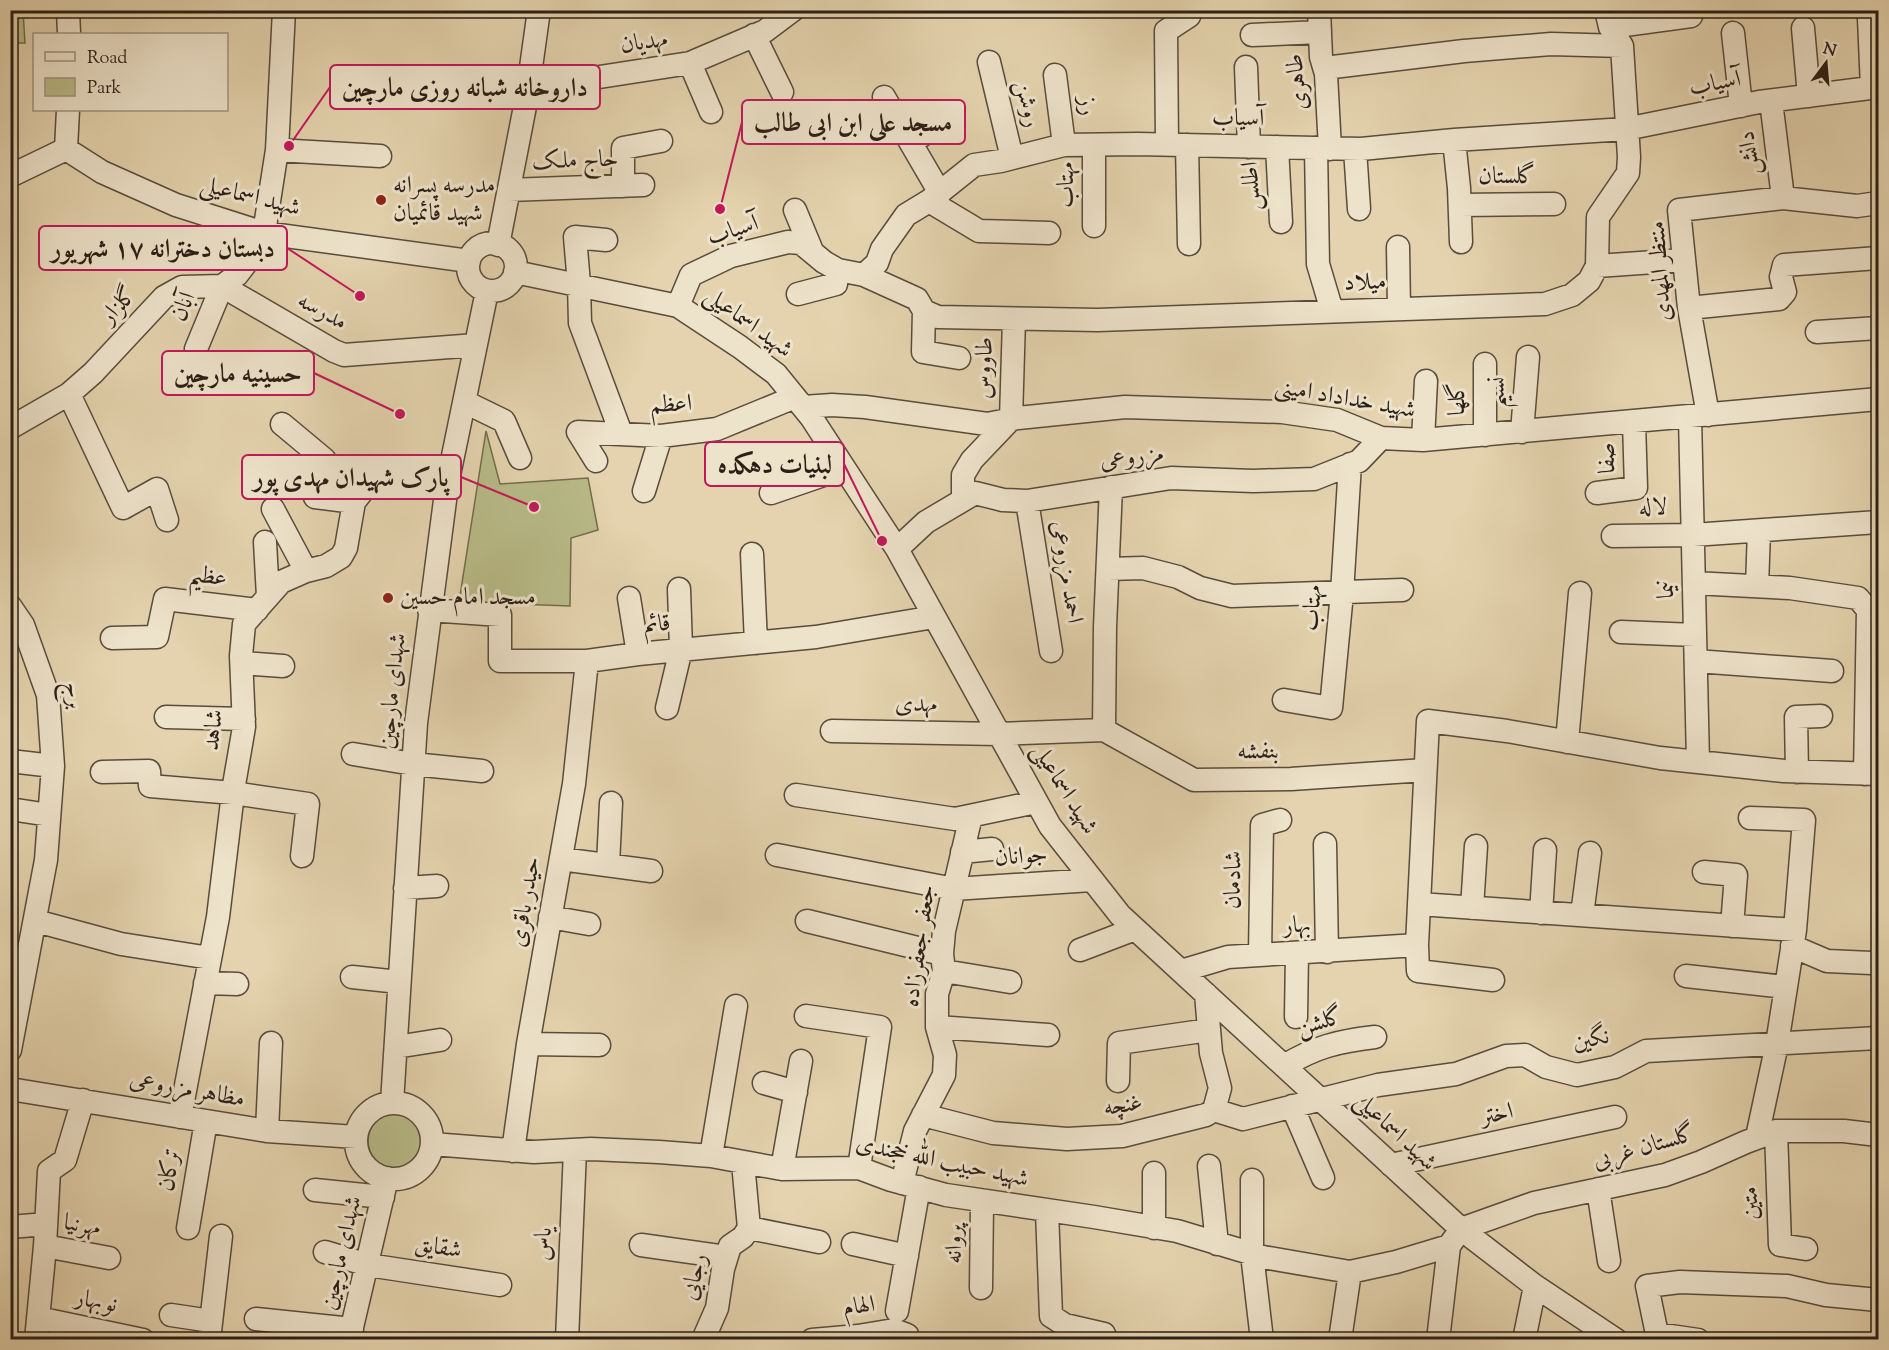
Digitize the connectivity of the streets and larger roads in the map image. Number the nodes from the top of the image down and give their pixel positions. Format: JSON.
{"nodes":[{"id":1,"x":68,"y":10,"type":"edge"},
{"id":2,"x":284,"y":10,"type":"edge"},
{"id":3,"x":539,"y":10,"type":"edge"},
{"id":4,"x":1188,"y":10,"type":"edge"},
{"id":5,"x":783,"y":14,"type":"edge"},
{"id":6,"x":1691,"y":16,"type":"dead end"},
{"id":7,"x":1869,"y":19,"type":"dead end"},
{"id":8,"x":1319,"y":21,"type":"edge"},
{"id":9,"x":1613,"y":28,"type":"edge"},
{"id":10,"x":1803,"y":28,"type":"dead end"},
{"id":11,"x":69,"y":33,"type":"edge"},
{"id":12,"x":1733,"y":33,"type":"dead end"},
{"id":13,"x":1251,"y":35,"type":"dead end"},
{"id":14,"x":754,"y":36,"type":"junction"},
{"id":15,"x":989,"y":62,"type":"dead end"},
{"id":16,"x":690,"y":63,"type":"junction"},
{"id":17,"x":1246,"y":67,"type":"dead end"},
{"id":18,"x":1324,"y":68,"type":"junction"},
{"id":19,"x":1055,"y":75,"type":"dead end"},
{"id":20,"x":1875,"y":87,"type":"edge"},
{"id":21,"x":782,"y":92,"type":"dead end"},
{"id":22,"x":527,"y":96,"type":"junction"},
{"id":23,"x":1809,"y":96,"type":"junction"},
{"id":24,"x":884,"y":97,"type":"dead end"},
{"id":25,"x":1771,"y":101,"type":"junction"},
{"id":26,"x":1741,"y":106,"type":"junction"},
{"id":27,"x":68,"y":111,"type":"edge"},
{"id":28,"x":711,"y":112,"type":"dead end"},
{"id":29,"x":945,"y":120,"type":"dead end"},
{"id":30,"x":1626,"y":129,"type":"junction"},
{"id":31,"x":1454,"y":140,"type":"junction"},
{"id":32,"x":661,"y":141,"type":"dead end"},
{"id":33,"x":911,"y":143,"type":"junction"},
{"id":34,"x":1064,"y":145,"type":"junction"},
{"id":35,"x":1094,"y":145,"type":"junction"},
{"id":36,"x":1177,"y":145,"type":"junction"},
{"id":37,"x":1249,"y":147,"type":"junction"},
{"id":38,"x":1277,"y":147,"type":"junction"},
{"id":39,"x":1323,"y":148,"type":"junction"},
{"id":40,"x":66,"y":149,"type":"junction"},
{"id":41,"x":1355,"y":149,"type":"junction"},
{"id":42,"x":277,"y":150,"type":"junction"},
{"id":43,"x":380,"y":156,"type":"dead end"},
{"id":44,"x":1012,"y":158,"type":"junction"},
{"id":45,"x":10,"y":176,"type":"edge"},
{"id":46,"x":509,"y":190,"type":"junction"},
{"id":47,"x":935,"y":197,"type":"junction"},
{"id":48,"x":1783,"y":198,"type":"junction"},
{"id":49,"x":1878,"y":203,"type":"edge"},
{"id":50,"x":1554,"y":204,"type":"dead end"},
{"id":51,"x":1460,"y":205,"type":"junction"},
{"id":52,"x":1359,"y":209,"type":"dead end"},
{"id":53,"x":795,"y":210,"type":"dead end"},
{"id":54,"x":1281,"y":222,"type":"dead end"},
{"id":55,"x":1094,"y":226,"type":"dead end"},
{"id":56,"x":264,"y":233,"type":"junction"},
{"id":57,"x":1049,"y":233,"type":"dead end"},
{"id":58,"x":606,"y":240,"type":"dead end"},
{"id":59,"x":1461,"y":242,"type":"dead end"},
{"id":60,"x":1189,"y":244,"type":"dead end"},
{"id":61,"x":498,"y":245,"type":"junction"},
{"id":62,"x":1398,"y":247,"type":"dead end"},
{"id":63,"x":812,"y":250,"type":"junction"},
{"id":64,"x":1878,"y":258,"type":"edge"},
{"id":65,"x":1683,"y":260,"type":"junction"},
{"id":66,"x":469,"y":261,"type":"junction"},
{"id":67,"x":1597,"y":266,"type":"junction"},
{"id":68,"x":838,"y":270,"type":"junction"},
{"id":69,"x":515,"y":272,"type":"junction"},
{"id":70,"x":864,"y":275,"type":"junction"},
{"id":71,"x":579,"y":284,"type":"junction"},
{"id":72,"x":222,"y":286,"type":"junction"},
{"id":73,"x":487,"y":291,"type":"junction"},
{"id":74,"x":798,"y":294,"type":"dead end"},
{"id":75,"x":678,"y":306,"type":"junction"},
{"id":76,"x":1689,"y":308,"type":"junction"},
{"id":77,"x":1399,"y":309,"type":"junction"},
{"id":78,"x":1332,"y":311,"type":"junction"},
{"id":79,"x":924,"y":312,"type":"junction"},
{"id":80,"x":1014,"y":319,"type":"junction"},
{"id":81,"x":1878,"y":328,"type":"edge"},
{"id":82,"x":1817,"y":332,"type":"dead end"},
{"id":83,"x":476,"y":345,"type":"junction"},
{"id":84,"x":196,"y":350,"type":"dead end"},
{"id":85,"x":1528,"y":357,"type":"dead end"},
{"id":86,"x":959,"y":358,"type":"dead end"},
{"id":87,"x":1485,"y":364,"type":"dead end"},
{"id":88,"x":1426,"y":381,"type":"dead end"},
{"id":89,"x":69,"y":394,"type":"junction"},
{"id":90,"x":1878,"y":399,"type":"edge"},
{"id":91,"x":465,"y":402,"type":"junction"},
{"id":92,"x":799,"y":402,"type":"junction"},
{"id":93,"x":1699,"y":416,"type":"junction"},
{"id":94,"x":1011,"y":419,"type":"junction"},
{"id":95,"x":1634,"y":422,"type":"junction"},
{"id":96,"x":282,"y":424,"type":"dead end"},
{"id":97,"x":10,"y":428,"type":"edge"},
{"id":98,"x":1522,"y":432,"type":"junction"},
{"id":99,"x":621,"y":433,"type":"junction"},
{"id":100,"x":1485,"y":435,"type":"junction"},
{"id":101,"x":661,"y":436,"type":"junction"},
{"id":102,"x":1381,"y":438,"type":"junction"},
{"id":103,"x":1424,"y":440,"type":"junction"},
{"id":104,"x":519,"y":458,"type":"dead end"},
{"id":105,"x":596,"y":461,"type":"dead end"},
{"id":106,"x":1350,"y":464,"type":"junction"},
{"id":107,"x":844,"y":468,"type":"junction"},
{"id":108,"x":447,"y":485,"type":"junction"},
{"id":109,"x":1111,"y":487,"type":"junction"},
{"id":110,"x":644,"y":491,"type":"dead end"},
{"id":111,"x":771,"y":493,"type":"dead end"},
{"id":112,"x":1597,"y":493,"type":"dead end"},
{"id":113,"x":963,"y":499,"type":"junction"},
{"id":114,"x":1027,"y":501,"type":"junction"},
{"id":115,"x":354,"y":502,"type":"junction"},
{"id":116,"x":273,"y":509,"type":"dead end"},
{"id":117,"x":167,"y":520,"type":"dead end"},
{"id":118,"x":1878,"y":522,"type":"edge"},
{"id":119,"x":1759,"y":531,"type":"junction"},
{"id":120,"x":1693,"y":535,"type":"junction"},
{"id":121,"x":1613,"y":536,"type":"dead end"},
{"id":122,"x":265,"y":542,"type":"dead end"},
{"id":123,"x":897,"y":549,"type":"junction"},
{"id":124,"x":752,"y":554,"type":"dead end"},
{"id":125,"x":1108,"y":569,"type":"junction"},
{"id":126,"x":306,"y":571,"type":"junction"},
{"id":127,"x":1694,"y":583,"type":"junction"},
{"id":128,"x":1757,"y":586,"type":"junction"},
{"id":129,"x":679,"y":589,"type":"dead end"},
{"id":130,"x":1402,"y":590,"type":"dead end"},
{"id":131,"x":1342,"y":593,"type":"junction"},
{"id":132,"x":1580,"y":593,"type":"dead end"},
{"id":133,"x":629,"y":598,"type":"dead end"},
{"id":134,"x":262,"y":603,"type":"junction"},
{"id":135,"x":10,"y":606,"type":"edge"},
{"id":136,"x":429,"y":610,"type":"junction"},
{"id":137,"x":1873,"y":614,"type":"edge"},
{"id":138,"x":934,"y":617,"type":"junction"},
{"id":139,"x":1621,"y":632,"type":"dead end"},
{"id":140,"x":1695,"y":635,"type":"junction"},
{"id":141,"x":112,"y":638,"type":"dead end"},
{"id":142,"x":756,"y":643,"type":"junction"},
{"id":143,"x":681,"y":650,"type":"junction"},
{"id":144,"x":1051,"y":651,"type":"dead end"},
{"id":145,"x":638,"y":654,"type":"junction"},
{"id":146,"x":587,"y":661,"type":"junction"},
{"id":147,"x":1696,"y":661,"type":"junction"},
{"id":148,"x":242,"y":663,"type":"junction"},
{"id":149,"x":283,"y":666,"type":"dead end"},
{"id":150,"x":1832,"y":671,"type":"dead end"},
{"id":151,"x":1284,"y":700,"type":"dead end"},
{"id":152,"x":1872,"y":700,"type":"edge"},
{"id":153,"x":667,"y":708,"type":"dead end"},
{"id":154,"x":1821,"y":716,"type":"dead end"},
{"id":155,"x":166,"y":717,"type":"dead end"},
{"id":156,"x":244,"y":719,"type":"junction"},
{"id":157,"x":1104,"y":730,"type":"junction"},
{"id":158,"x":832,"y":731,"type":"dead end"},
{"id":159,"x":999,"y":734,"type":"junction"},
{"id":160,"x":1567,"y":742,"type":"junction"},
{"id":161,"x":353,"y":754,"type":"dead end"},
{"id":162,"x":10,"y":761,"type":"edge"},
{"id":163,"x":1698,"y":762,"type":"junction"},
{"id":164,"x":413,"y":764,"type":"junction"},
{"id":165,"x":53,"y":766,"type":"junction"},
{"id":166,"x":1425,"y":770,"type":"junction"},
{"id":167,"x":483,"y":771,"type":"dead end"},
{"id":168,"x":102,"y":772,"type":"dead end"},
{"id":169,"x":1797,"y":772,"type":"junction"},
{"id":170,"x":1872,"y":774,"type":"edge"},
{"id":171,"x":233,"y":793,"type":"junction"},
{"id":172,"x":796,"y":795,"type":"dead end"},
{"id":173,"x":1036,"y":802,"type":"junction"},
{"id":174,"x":611,"y":803,"type":"dead end"},
{"id":175,"x":10,"y":809,"type":"edge"},
{"id":176,"x":49,"y":815,"type":"junction"},
{"id":177,"x":970,"y":816,"type":"junction"},
{"id":178,"x":1750,"y":818,"type":"dead end"},
{"id":179,"x":1280,"y":820,"type":"dead end"},
{"id":180,"x":1326,"y":844,"type":"dead end"},
{"id":181,"x":1476,"y":846,"type":"dead end"},
{"id":182,"x":992,"y":849,"type":"dead end"},
{"id":183,"x":1545,"y":850,"type":"dead end"},
{"id":184,"x":962,"y":852,"type":"junction"},
{"id":185,"x":1590,"y":853,"type":"dead end"},
{"id":186,"x":777,"y":855,"type":"dead end"},
{"id":187,"x":302,"y":856,"type":"dead end"},
{"id":188,"x":561,"y":859,"type":"junction"},
{"id":189,"x":608,"y":865,"type":"junction"},
{"id":190,"x":651,"y":871,"type":"dead end"},
{"id":191,"x":1704,"y":872,"type":"dead end"},
{"id":192,"x":1092,"y":880,"type":"junction"},
{"id":193,"x":437,"y":886,"type":"dead end"},
{"id":194,"x":405,"y":888,"type":"junction"},
{"id":195,"x":954,"y":889,"type":"junction"},
{"id":196,"x":1419,"y":904,"type":"junction"},
{"id":197,"x":1472,"y":908,"type":"junction"},
{"id":198,"x":1541,"y":913,"type":"junction"},
{"id":199,"x":1582,"y":915,"type":"junction"},
{"id":200,"x":550,"y":917,"type":"junction"},
{"id":201,"x":36,"y":921,"type":"junction"},
{"id":202,"x":807,"y":921,"type":"dead end"},
{"id":203,"x":589,"y":924,"type":"dead end"},
{"id":204,"x":1732,"y":926,"type":"junction"},
{"id":205,"x":1135,"y":929,"type":"junction"},
{"id":206,"x":1794,"y":938,"type":"junction"},
{"id":207,"x":1417,"y":945,"type":"junction"},
{"id":208,"x":1080,"y":950,"type":"dead end"},
{"id":209,"x":1327,"y":952,"type":"junction"},
{"id":210,"x":1297,"y":953,"type":"junction"},
{"id":211,"x":1260,"y":955,"type":"junction"},
{"id":212,"x":210,"y":958,"type":"junction"},
{"id":213,"x":1878,"y":961,"type":"edge"},
{"id":214,"x":943,"y":962,"type":"junction"},
{"id":215,"x":1181,"y":971,"type":"junction"},
{"id":216,"x":1686,"y":976,"type":"dead end"},
{"id":217,"x":352,"y":977,"type":"dead end"},
{"id":218,"x":1493,"y":980,"type":"dead end"},
{"id":219,"x":399,"y":982,"type":"junction"},
{"id":220,"x":1010,"y":982,"type":"dead end"},
{"id":221,"x":206,"y":983,"type":"junction"},
{"id":222,"x":237,"y":984,"type":"dead end"},
{"id":223,"x":1785,"y":987,"type":"junction"},
{"id":224,"x":1206,"y":994,"type":"junction"},
{"id":225,"x":736,"y":1006,"type":"dead end"},
{"id":226,"x":806,"y":1016,"type":"dead end"},
{"id":227,"x":1296,"y":1017,"type":"dead end"},
{"id":228,"x":937,"y":1027,"type":"junction"},
{"id":229,"x":1209,"y":1030,"type":"junction"},
{"id":230,"x":1048,"y":1035,"type":"dead end"},
{"id":231,"x":1375,"y":1037,"type":"dead end"},
{"id":232,"x":1878,"y":1038,"type":"edge"},
{"id":233,"x":440,"y":1040,"type":"dead end"},
{"id":234,"x":271,"y":1042,"type":"dead end"},
{"id":235,"x":528,"y":1044,"type":"junction"},
{"id":236,"x":1777,"y":1044,"type":"junction"},
{"id":237,"x":599,"y":1046,"type":"dead end"},
{"id":238,"x":396,"y":1047,"type":"junction"},
{"id":239,"x":10,"y":1050,"type":"edge"},
{"id":240,"x":801,"y":1061,"type":"dead end"},
{"id":241,"x":1284,"y":1066,"type":"junction"},
{"id":242,"x":1118,"y":1081,"type":"dead end"},
{"id":243,"x":764,"y":1083,"type":"dead end"},
{"id":244,"x":10,"y":1089,"type":"edge"},
{"id":245,"x":796,"y":1092,"type":"junction"},
{"id":246,"x":1319,"y":1098,"type":"junction"},
{"id":247,"x":83,"y":1100,"type":"junction"},
{"id":248,"x":392,"y":1102,"type":"junction"},
{"id":249,"x":1292,"y":1106,"type":"junction"},
{"id":250,"x":1214,"y":1110,"type":"junction"},
{"id":251,"x":923,"y":1115,"type":"junction"},
{"id":252,"x":180,"y":1117,"type":"junction"},
{"id":253,"x":1615,"y":1117,"type":"dead end"},
{"id":254,"x":206,"y":1121,"type":"junction"},
{"id":255,"x":267,"y":1131,"type":"junction"},
{"id":256,"x":1767,"y":1134,"type":"junction"},
{"id":257,"x":1878,"y":1135,"type":"edge"},
{"id":258,"x":356,"y":1137,"type":"junction"},
{"id":259,"x":432,"y":1144,"type":"junction"},
{"id":260,"x":575,"y":1150,"type":"junction"},
{"id":261,"x":513,"y":1151,"type":"junction"},
{"id":262,"x":711,"y":1156,"type":"junction"},
{"id":263,"x":743,"y":1162,"type":"junction"},
{"id":264,"x":1391,"y":1165,"type":"junction"},
{"id":265,"x":1209,"y":1166,"type":"dead end"},
{"id":266,"x":782,"y":1168,"type":"junction"},
{"id":267,"x":859,"y":1168,"type":"junction"},
{"id":268,"x":1154,"y":1173,"type":"dead end"},
{"id":269,"x":1323,"y":1178,"type":"dead end"},
{"id":270,"x":1252,"y":1180,"type":"dead end"},
{"id":271,"x":910,"y":1185,"type":"junction"},
{"id":272,"x":385,"y":1187,"type":"junction"},
{"id":273,"x":315,"y":1190,"type":"dead end"},
{"id":274,"x":1598,"y":1190,"type":"junction"},
{"id":275,"x":982,"y":1202,"type":"junction"},
{"id":276,"x":1047,"y":1211,"type":"junction"},
{"id":277,"x":46,"y":1224,"type":"junction"},
{"id":278,"x":10,"y":1227,"type":"edge"},
{"id":279,"x":1154,"y":1227,"type":"junction"},
{"id":280,"x":188,"y":1228,"type":"dead end"},
{"id":281,"x":749,"y":1228,"type":"junction"},
{"id":282,"x":221,"y":1236,"type":"dead end"},
{"id":283,"x":1455,"y":1237,"type":"junction"},
{"id":284,"x":819,"y":1242,"type":"dead end"},
{"id":285,"x":853,"y":1244,"type":"dead end"},
{"id":286,"x":1217,"y":1244,"type":"junction"},
{"id":287,"x":641,"y":1245,"type":"dead end"},
{"id":288,"x":45,"y":1246,"type":"junction"},
{"id":289,"x":1806,"y":1249,"type":"dead end"},
{"id":290,"x":325,"y":1252,"type":"dead end"},
{"id":291,"x":1252,"y":1254,"type":"junction"},
{"id":292,"x":907,"y":1256,"type":"junction"},
{"id":293,"x":726,"y":1257,"type":"junction"},
{"id":294,"x":109,"y":1258,"type":"dead end"},
{"id":295,"x":1609,"y":1261,"type":"dead end"},
{"id":296,"x":368,"y":1265,"type":"junction"},
{"id":297,"x":1350,"y":1272,"type":"junction"},
{"id":298,"x":500,"y":1286,"type":"dead end"},
{"id":299,"x":1536,"y":1286,"type":"junction"},
{"id":300,"x":981,"y":1288,"type":"dead end"},
{"id":301,"x":1878,"y":1300,"type":"edge"},
{"id":302,"x":897,"y":1311,"type":"dead end"},
{"id":303,"x":171,"y":1315,"type":"dead end"},
{"id":304,"x":256,"y":1319,"type":"dead end"},
{"id":305,"x":37,"y":1329,"type":"edge"},
{"id":306,"x":210,"y":1330,"type":"edge"},
{"id":307,"x":1341,"y":1333,"type":"dead end"},
{"id":308,"x":350,"y":1334,"type":"edge"},
{"id":309,"x":1104,"y":1334,"type":"dead end"},
{"id":310,"x":1656,"y":1337,"type":"edge"},
{"id":311,"x":143,"y":1340,"type":"edge"},
{"id":312,"x":567,"y":1340,"type":"edge"},
{"id":313,"x":703,"y":1340,"type":"edge"},
{"id":314,"x":812,"y":1340,"type":"edge"},
{"id":315,"x":906,"y":1340,"type":"edge"},
{"id":316,"x":1262,"y":1340,"type":"edge"},
{"id":317,"x":1437,"y":1340,"type":"edge"},
{"id":318,"x":1524,"y":1340,"type":"edge"},
{"id":319,"x":1616,"y":1340,"type":"edge"},
{"id":320,"x":1698,"y":1340,"type":"edge"}],
"edges":[{"from":1,"to":11,"type":"street"},
{"from":2,"to":42,"type":"street"},
{"from":3,"to":22,"type":"street"},
{"from":4,"to":36,"type":"street"},
{"from":5,"to":14,"type":"street","name":"مهدیان"},
{"from":6,"to":9,"type":"street"},
{"from":7,"to":20,"type":"street"},
{"from":8,"to":13,"type":"street"},
{"from":8,"to":18,"type":"street","name":"طاهری"},
{"from":9,"to":18,"type":"street"},
{"from":9,"to":30,"type":"street"},
{"from":10,"to":23,"type":"street"},
{"from":12,"to":26,"type":"street"},
{"from":14,"to":16,"type":"street","name":"مهدیان"},
{"from":14,"to":21,"type":"street"},
{"from":15,"to":44,"type":"street","name":"روشن"},
{"from":16,"to":22,"type":"street","name":"مهدیان"},
{"from":16,"to":28,"type":"street"},
{"from":17,"to":37,"type":"street"},
{"from":18,"to":39,"type":"street","name":"طاهری"},
{"from":19,"to":34,"type":"street","name":"رز"},
{"from":20,"to":23,"type":"street","name":"آسیاب"},
{"from":22,"to":46,"type":"street"},
{"from":23,"to":25,"type":"street","name":"آسیاب"},
{"from":24,"to":33,"type":"street"},
{"from":25,"to":26,"type":"street","name":"آسیاب"},
{"from":25,"to":48,"type":"street","name":"دانش"},
{"from":26,"to":30,"type":"street","name":"آسیاب"},
{"from":27,"to":40,"type":"street"},
{"from":29,"to":33,"type":"street"},
{"from":30,"to":31,"type":"street","name":"آسیاب"},
{"from":30,"to":67,"type":"street"},
{"from":31,"to":41,"type":"street","name":"آسیاب"},
{"from":31,"to":51,"type":"street"},
{"from":32,"to":46,"type":"street","name":"حاج ملک"},
{"from":33,"to":47,"type":"street"},
{"from":34,"to":35,"type":"street","name":"آسیاب"},
{"from":34,"to":44,"type":"street","name":"آسیاب"},
{"from":35,"to":36,"type":"street","name":"آسیاب"},
{"from":35,"to":55,"type":"street","name":"مهتاب"},
{"from":36,"to":37,"type":"street","name":"آسیاب"},
{"from":36,"to":60,"type":"street"},
{"from":37,"to":38,"type":"street","name":"آسیاب"},
{"from":38,"to":39,"type":"street","name":"آسیاب"},
{"from":38,"to":54,"type":"street","name":"اطلس"},
{"from":39,"to":41,"type":"street","name":"آسیاب"},
{"from":39,"to":78,"type":"street","name":"طاهری"},
{"from":40,"to":45,"type":"street"},
{"from":40,"to":56,"type":"street","name":"شهید اسماعیلی"},
{"from":41,"to":52,"type":"street"},
{"from":42,"to":43,"type":"street"},
{"from":42,"to":56,"type":"street"},
{"from":44,"to":47,"type":"street","name":"آسیاب"},
{"from":46,"to":61,"type":"street"},
{"from":47,"to":57,"type":"street"},
{"from":47,"to":70,"type":"street","name":"آسیاب"},
{"from":48,"to":49,"type":"street","name":"منتظر المهدی"},
{"from":48,"to":65,"type":"street","name":"منتظر المهدی"},
{"from":50,"to":51,"type":"street","name":"گلستان"},
{"from":51,"to":59,"type":"street"},
{"from":53,"to":63,"type":"street"},
{"from":56,"to":66,"type":"street","name":"شهید اسماعیلی"},
{"from":56,"to":72,"type":"street"},
{"from":58,"to":71,"type":"street"},
{"from":61,"to":66,"type":"street"},
{"from":61,"to":69,"type":"street"},
{"from":62,"to":77,"type":"street"},
{"from":63,"to":68,"type":"street","name":"آسیاب"},
{"from":63,"to":75,"type":"street","name":"آسیاب"},
{"from":64,"to":76,"type":"street"},
{"from":65,"to":67,"type":"street"},
{"from":65,"to":76,"type":"street","name":"منتظر المهدی"},
{"from":66,"to":73,"type":"street"},
{"from":67,"to":77,"type":"street","name":"میلاد"},
{"from":68,"to":70,"type":"street","name":"آسیاب"},
{"from":68,"to":74,"type":"street"},
{"from":69,"to":71,"type":"street","name":"شهید اسماعیلی"},
{"from":69,"to":73,"type":"street"},
{"from":70,"to":79,"type":"street"},
{"from":71,"to":75,"type":"street","name":"شهید اسماعیلی"},
{"from":71,"to":99,"type":"street"},
{"from":72,"to":83,"type":"street","name":"مدرسه"},
{"from":72,"to":84,"type":"street","name":"آبان"},
{"from":72,"to":89,"type":"street","name":"گلزار"},
{"from":73,"to":83,"type":"street","name":"شهدای مارچین"},
{"from":75,"to":92,"type":"street","name":"شهید اسماعیلی"},
{"from":76,"to":93,"type":"street","name":"منتظر المهدی"},
{"from":77,"to":78,"type":"street","name":"میلاد"},
{"from":78,"to":80,"type":"street","name":"میلاد"},
{"from":79,"to":80,"type":"street","name":"میلاد"},
{"from":79,"to":86,"type":"street"},
{"from":80,"to":94,"type":"street","name":"طاووس"},
{"from":81,"to":82,"type":"street"},
{"from":83,"to":91,"type":"street","name":"شهدای مارچین"},
{"from":85,"to":98,"type":"street","name":"نسیم"},
{"from":87,"to":100,"type":"street","name":"گلها"},
{"from":88,"to":103,"type":"street"},
{"from":89,"to":97,"type":"street","name":"گلزار"},
{"from":89,"to":117,"type":"street"},
{"from":90,"to":93,"type":"street","name":"شهید خداداد امینی"},
{"from":91,"to":104,"type":"street"},
{"from":91,"to":108,"type":"street","name":"شهدای مارچین"},
{"from":92,"to":94,"type":"street","name":"شهید خداداد امینی"},
{"from":92,"to":101,"type":"street","name":"اعظم"},
{"from":92,"to":107,"type":"street","name":"شهید اسماعیلی"},
{"from":93,"to":95,"type":"street","name":"شهید خداداد امینی"},
{"from":93,"to":120,"type":"street","name":"نیما"},
{"from":94,"to":102,"type":"street","name":"شهید خداداد امینی"},
{"from":94,"to":113,"type":"street"},
{"from":95,"to":98,"type":"street","name":"شهید خداداد امینی"},
{"from":95,"to":112,"type":"street","name":"صفا"},
{"from":96,"to":115,"type":"street"},
{"from":98,"to":100,"type":"street","name":"شهید خداداد امینی"},
{"from":99,"to":101,"type":"street","name":"اعظم"},
{"from":99,"to":105,"type":"street","name":"اعظم"},
{"from":100,"to":103,"type":"street","name":"شهید خداداد امینی"},
{"from":101,"to":110,"type":"street"},
{"from":102,"to":103,"type":"street","name":"شهید خداداد امینی"},
{"from":102,"to":106,"type":"street","name":"مزروعی"},
{"from":106,"to":109,"type":"street","name":"مزروعی"},
{"from":106,"to":131,"type":"street","name":"مهتاب"},
{"from":107,"to":111,"type":"street"},
{"from":107,"to":123,"type":"street","name":"شهید اسماعیلی"},
{"from":108,"to":115,"type":"street"},
{"from":108,"to":136,"type":"street","name":"شهدای مارچین"},
{"from":109,"to":114,"type":"street","name":"مزروعی"},
{"from":109,"to":125,"type":"street"},
{"from":113,"to":114,"type":"street","name":"مزروعی"},
{"from":113,"to":123,"type":"street","name":"مزروعی"},
{"from":114,"to":144,"type":"street","name":"احمد مزروعی"},
{"from":115,"to":126,"type":"street","name":"شاهد"},
{"from":116,"to":126,"type":"street"},
{"from":118,"to":119,"type":"street","name":"لاله"},
{"from":119,"to":120,"type":"street","name":"لاله"},
{"from":119,"to":128,"type":"street"},
{"from":120,"to":121,"type":"street","name":"لاله"},
{"from":120,"to":127,"type":"street","name":"نیما"},
{"from":122,"to":134,"type":"street"},
{"from":123,"to":138,"type":"street","name":"شهید اسماعیلی"},
{"from":124,"to":142,"type":"street"},
{"from":125,"to":131,"type":"street"},
{"from":125,"to":157,"type":"street"},
{"from":126,"to":134,"type":"street","name":"شاهد"},
{"from":127,"to":128,"type":"street"},
{"from":127,"to":140,"type":"street","name":"نیما"},
{"from":128,"to":137,"type":"street"},
{"from":129,"to":143,"type":"street"},
{"from":130,"to":131,"type":"street"},
{"from":131,"to":151,"type":"street","name":"مهتاب"},
{"from":132,"to":160,"type":"street"},
{"from":133,"to":145,"type":"street"},
{"from":134,"to":141,"type":"street","name":"عظیم"},
{"from":134,"to":148,"type":"street","name":"شاهد"},
{"from":135,"to":165,"type":"street","name":"برج"},
{"from":136,"to":146,"type":"street","name":"قائم"},
{"from":136,"to":164,"type":"street","name":"شهدای مارچین"},
{"from":137,"to":152,"type":"street"},
{"from":138,"to":142,"type":"street","name":"قائم"},
{"from":138,"to":159,"type":"street","name":"شهید اسماعیلی"},
{"from":139,"to":140,"type":"street"},
{"from":140,"to":147,"type":"street","name":"نیما"},
{"from":142,"to":143,"type":"street","name":"قائم"},
{"from":143,"to":145,"type":"street","name":"قائم"},
{"from":143,"to":153,"type":"street"},
{"from":145,"to":146,"type":"street","name":"قائم"},
{"from":146,"to":188,"type":"street","name":"حیدر باقری"},
{"from":147,"to":150,"type":"street"},
{"from":147,"to":163,"type":"street","name":"نیما"},
{"from":148,"to":149,"type":"street"},
{"from":148,"to":156,"type":"street","name":"شاهد"},
{"from":152,"to":170,"type":"street"},
{"from":154,"to":169,"type":"street"},
{"from":155,"to":156,"type":"street"},
{"from":156,"to":171,"type":"street","name":"شاهد"},
{"from":157,"to":159,"type":"street","name":"مهدی"},
{"from":157,"to":166,"type":"street","name":"بنفشه"},
{"from":158,"to":159,"type":"street","name":"مهدی"},
{"from":159,"to":173,"type":"street","name":"شهید اسماعیلی"},
{"from":160,"to":163,"type":"street"},
{"from":160,"to":166,"type":"street"},
{"from":161,"to":164,"type":"street"},
{"from":162,"to":165,"type":"street"},
{"from":163,"to":169,"type":"street"},
{"from":164,"to":167,"type":"street"},
{"from":164,"to":194,"type":"street","name":"شهدای مارچین"},
{"from":165,"to":176,"type":"street","name":"برج"},
{"from":166,"to":196,"type":"street"},
{"from":168,"to":171,"type":"street"},
{"from":169,"to":170,"type":"street"},
{"from":171,"to":187,"type":"street"},
{"from":171,"to":212,"type":"street","name":"شاهد"},
{"from":172,"to":177,"type":"street"},
{"from":173,"to":177,"type":"street"},
{"from":173,"to":192,"type":"street","name":"شهید اسماعیلی"},
{"from":174,"to":189,"type":"street"},
{"from":175,"to":176,"type":"street"},
{"from":176,"to":201,"type":"street","name":"برج"},
{"from":177,"to":184,"type":"street","name":"جعفر جعفرزاده"},
{"from":178,"to":206,"type":"street"},
{"from":179,"to":211,"type":"street","name":"شادمان"},
{"from":180,"to":209,"type":"street"},
{"from":181,"to":197,"type":"street"},
{"from":182,"to":184,"type":"street"},
{"from":183,"to":198,"type":"street"},
{"from":184,"to":195,"type":"street","name":"جعفر جعفرزاده"},
{"from":185,"to":199,"type":"street"},
{"from":186,"to":195,"type":"street","name":"جوانان"},
{"from":188,"to":189,"type":"street"},
{"from":188,"to":200,"type":"street","name":"حیدر باقری"},
{"from":189,"to":190,"type":"street"},
{"from":191,"to":204,"type":"street"},
{"from":192,"to":195,"type":"street","name":"جوانان"},
{"from":192,"to":205,"type":"street","name":"شهید اسماعیلی"},
{"from":193,"to":194,"type":"street"},
{"from":194,"to":219,"type":"street","name":"شهدای مارچین"},
{"from":195,"to":214,"type":"street","name":"جعفر جعفرزاده"},
{"from":196,"to":197,"type":"street"},
{"from":196,"to":207,"type":"street"},
{"from":197,"to":198,"type":"street"},
{"from":198,"to":199,"type":"street"},
{"from":199,"to":204,"type":"street"},
{"from":200,"to":203,"type":"street"},
{"from":200,"to":235,"type":"street","name":"حیدر باقری"},
{"from":201,"to":212,"type":"street"},
{"from":201,"to":239,"type":"street","name":"برج"},
{"from":202,"to":214,"type":"street"},
{"from":204,"to":206,"type":"street"},
{"from":205,"to":208,"type":"street"},
{"from":205,"to":215,"type":"street","name":"شهید اسماعیلی"},
{"from":206,"to":213,"type":"street"},
{"from":206,"to":223,"type":"street"},
{"from":207,"to":209,"type":"street","name":"بهار"},
{"from":207,"to":218,"type":"street"},
{"from":209,"to":210,"type":"street","name":"بهار"},
{"from":210,"to":211,"type":"street","name":"بهار"},
{"from":210,"to":227,"type":"street"},
{"from":211,"to":215,"type":"street","name":"بهار"},
{"from":212,"to":221,"type":"street","name":"شاهد"},
{"from":214,"to":220,"type":"street"},
{"from":214,"to":228,"type":"street","name":"جعفر جعفرزاده"},
{"from":215,"to":224,"type":"street","name":"شهید اسماعیلی"},
{"from":216,"to":223,"type":"street"},
{"from":217,"to":219,"type":"street"},
{"from":219,"to":238,"type":"street","name":"شهدای مارچین"},
{"from":221,"to":222,"type":"street"},
{"from":221,"to":252,"type":"street","name":"شاهد"},
{"from":223,"to":236,"type":"street"},
{"from":224,"to":229,"type":"street"},
{"from":224,"to":241,"type":"street","name":"شهید اسماعیلی"},
{"from":225,"to":262,"type":"street"},
{"from":226,"to":267,"type":"street"},
{"from":228,"to":230,"type":"street"},
{"from":228,"to":251,"type":"street","name":"جعفر جعفرزاده"},
{"from":229,"to":242,"type":"street"},
{"from":229,"to":250,"type":"street"},
{"from":231,"to":241,"type":"street","name":"گلشن"},
{"from":232,"to":236,"type":"street","name":"نگین"},
{"from":233,"to":238,"type":"street"},
{"from":234,"to":255,"type":"street"},
{"from":235,"to":237,"type":"street"},
{"from":235,"to":261,"type":"street","name":"حیدر باقری"},
{"from":236,"to":246,"type":"street","name":"نگین"},
{"from":236,"to":256,"type":"street"},
{"from":238,"to":248,"type":"street","name":"شهدای مارچین"},
{"from":240,"to":245,"type":"street"},
{"from":241,"to":246,"type":"street","name":"شهید اسماعیلی"},
{"from":243,"to":245,"type":"street"},
{"from":244,"to":247,"type":"street","name":"مظاهر مزروعی"},
{"from":245,"to":266,"type":"street"},
{"from":246,"to":249,"type":"street","name":"نگین"},
{"from":246,"to":264,"type":"street","name":"شهید اسماعیلی"},
{"from":247,"to":252,"type":"street","name":"مظاهر مزروعی"},
{"from":247,"to":277,"type":"street"},
{"from":248,"to":258,"type":"street"},
{"from":248,"to":259,"type":"street"},
{"from":249,"to":250,"type":"street","name":"نگین"},
{"from":249,"to":269,"type":"street"},
{"from":250,"to":251,"type":"street","name":"غنچه"},
{"from":251,"to":271,"type":"street","name":"جعفر جعفرزاده"},
{"from":252,"to":254,"type":"street","name":"مظاهر مزروعی"},
{"from":253,"to":264,"type":"street","name":"اختر"},
{"from":254,"to":255,"type":"street","name":"مظاهر مزروعی"},
{"from":254,"to":280,"type":"street","name":"ترکان"},
{"from":255,"to":258,"type":"street","name":"مظاهر مزروعی"},
{"from":256,"to":257,"type":"street","name":"گلستان غربی"},
{"from":256,"to":274,"type":"street","name":"گلستان غربی"},
{"from":256,"to":289,"type":"street","name":"متین"},
{"from":258,"to":272,"type":"street"},
{"from":259,"to":261,"type":"street","name":"شهید حبیب الله خجندی"},
{"from":259,"to":272,"type":"street"},
{"from":260,"to":261,"type":"street","name":"شهید حبیب الله خجندی"},
{"from":260,"to":262,"type":"street","name":"شهید حبیب الله خجندی"},
{"from":260,"to":312,"type":"street","name":"یاس"},
{"from":262,"to":263,"type":"street","name":"شهید حبیب الله خجندی"},
{"from":263,"to":266,"type":"street","name":"شهید حبیب الله خجندی"},
{"from":263,"to":281,"type":"street"},
{"from":264,"to":283,"type":"street","name":"شهید اسماعیلی"},
{"from":265,"to":286,"type":"street"},
{"from":266,"to":267,"type":"street","name":"شهید حبیب الله خجندی"},
{"from":267,"to":271,"type":"street","name":"شهید حبیب الله خجندی"},
{"from":268,"to":279,"type":"street"},
{"from":270,"to":291,"type":"street"},
{"from":271,"to":275,"type":"street","name":"شهید حبیب الله خجندی"},
{"from":271,"to":292,"type":"street","name":"جعفر جعفرزاده"},
{"from":272,"to":273,"type":"street"},
{"from":272,"to":296,"type":"street","name":"شهدای مارچین"},
{"from":274,"to":283,"type":"street","name":"گلستان غربی"},
{"from":274,"to":295,"type":"street"},
{"from":275,"to":276,"type":"street","name":"شهید حبیب الله خجندی"},
{"from":275,"to":300,"type":"street","name":"پروانه"},
{"from":276,"to":279,"type":"street","name":"شهید حبیب الله خجندی"},
{"from":276,"to":309,"type":"street"},
{"from":277,"to":278,"type":"street"},
{"from":277,"to":288,"type":"street"},
{"from":279,"to":286,"type":"street","name":"شهید حبیب الله خجندی"},
{"from":281,"to":284,"type":"street"},
{"from":281,"to":293,"type":"street","name":"رجایی"},
{"from":282,"to":306,"type":"street"},
{"from":283,"to":297,"type":"street","name":"شهید حبیب الله خجندی"},
{"from":283,"to":299,"type":"street","name":"شهید اسماعیلی"},
{"from":283,"to":317,"type":"street"},
{"from":285,"to":292,"type":"street"},
{"from":286,"to":291,"type":"street","name":"شهید حبیب الله خجندی"},
{"from":287,"to":293,"type":"street"},
{"from":288,"to":294,"type":"street","name":"مهرنیا"},
{"from":288,"to":305,"type":"street"},
{"from":290,"to":296,"type":"street","name":"شقایق"},
{"from":291,"to":297,"type":"street","name":"شهید حبیب الله خجندی"},
{"from":291,"to":316,"type":"street"},
{"from":292,"to":302,"type":"street","name":"جعفر جعفرزاده"},
{"from":293,"to":313,"type":"street","name":"رجایی"},
{"from":296,"to":298,"type":"street","name":"شقایق"},
{"from":296,"to":308,"type":"street","name":"شهدای مارچین"},
{"from":297,"to":307,"type":"street"},
{"from":299,"to":318,"type":"street"},
{"from":299,"to":319,"type":"street","name":"شهید اسماعیلی"},
{"from":301,"to":310,"type":"street"},
{"from":303,"to":306,"type":"street"},
{"from":304,"to":308,"type":"street"},
{"from":305,"to":311,"type":"street","name":"نوبهار"},
{"from":310,"to":320,"type":"street"},
{"from":314,"to":315,"type":"street","name":"الهام"}]}
